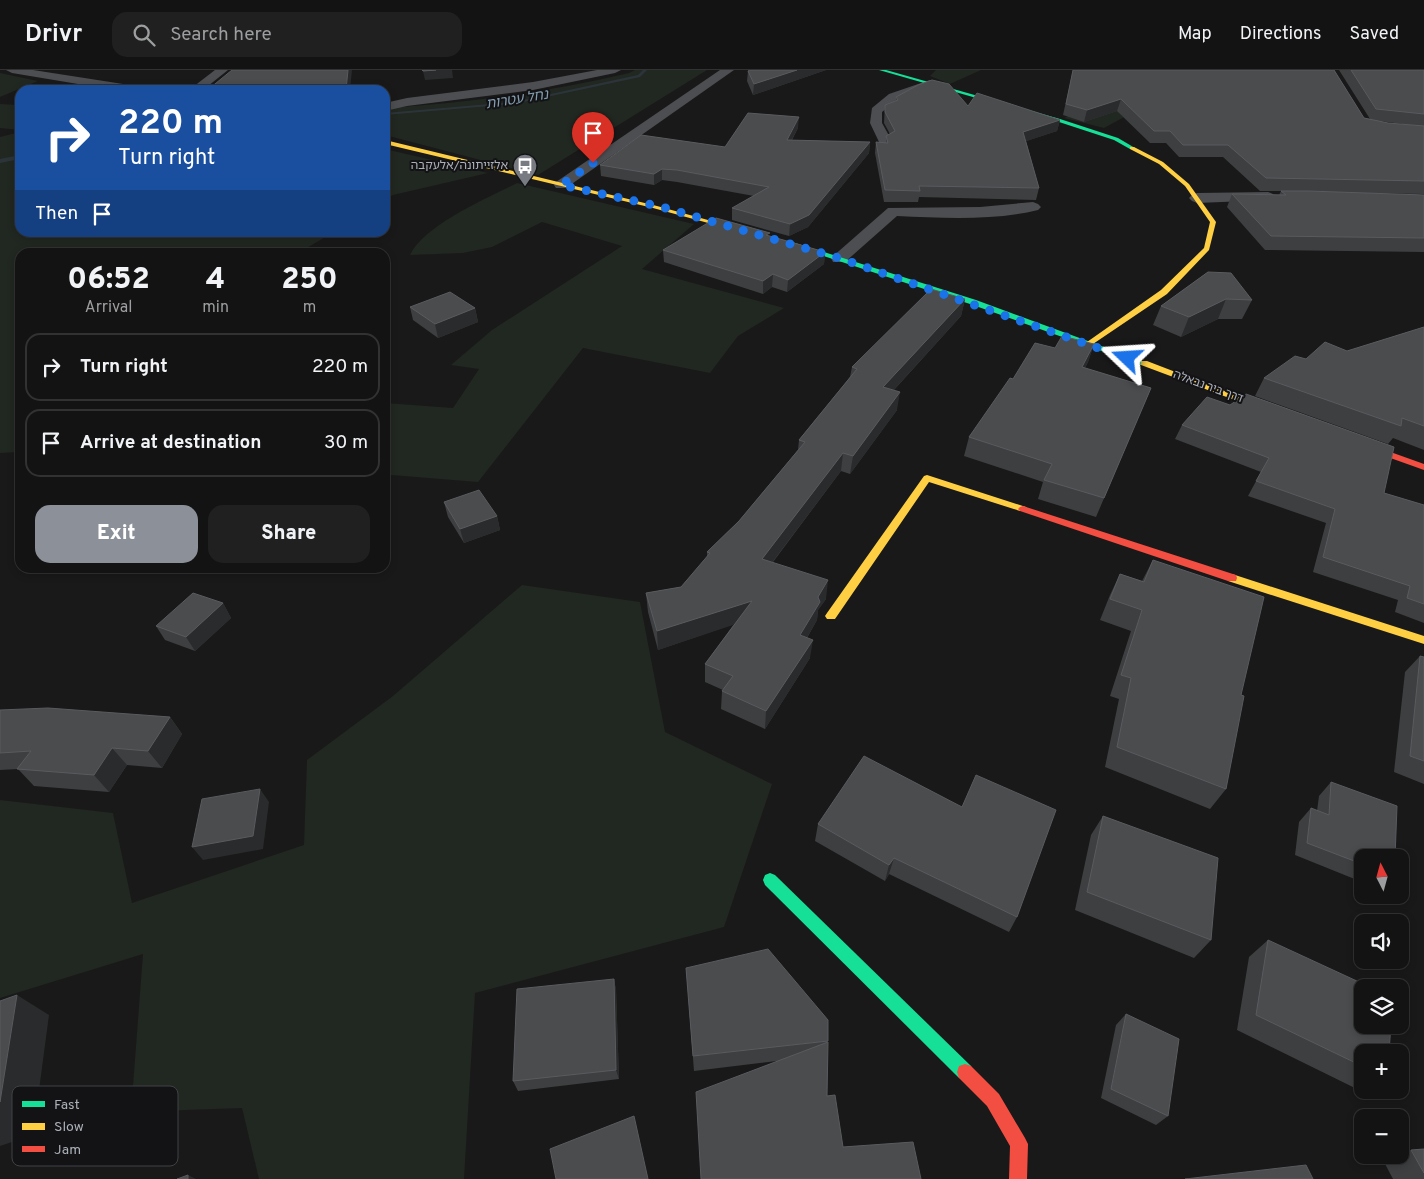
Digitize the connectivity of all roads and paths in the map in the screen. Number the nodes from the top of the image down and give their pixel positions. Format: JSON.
{"nodes":[{"id":1,"x":12,"y":70,"type":"edge"},
{"id":2,"x":222,"y":70,"type":"edge"},
{"id":3,"x":615,"y":70,"type":"edge"},
{"id":4,"x":728,"y":70,"type":"edge"},
{"id":5,"x":882,"y":70,"type":"edge"},
{"id":6,"x":930,"y":84,"type":"junction"},
{"id":7,"x":105,"y":85,"type":"edge"},
{"id":8,"x":202,"y":85,"type":"edge"},
{"id":9,"x":390,"y":106,"type":"edge"},
{"id":10,"x":885,"y":141,"type":"edge"},
{"id":11,"x":390,"y":143,"type":"edge"},
{"id":12,"x":561,"y":185,"type":"junction"},
{"id":13,"x":1283,"y":197,"type":"edge"},
{"id":14,"x":1197,"y":198,"type":"junction"},
{"id":15,"x":1033,"y":207,"type":"dead end"},
{"id":16,"x":755,"y":234,"type":"edge"},
{"id":17,"x":774,"y":239,"type":"edge"},
{"id":18,"x":839,"y":258,"type":"junction"},
{"id":19,"x":1090,"y":344,"type":"junction"},
{"id":20,"x":1285,"y":416,"type":"edge"},
{"id":21,"x":1350,"y":440,"type":"edge"},
{"id":22,"x":1424,"y":468,"type":"edge"},
{"id":23,"x":831,"y":616,"type":"dead end"},
{"id":24,"x":1424,"y":640,"type":"edge"},
{"id":25,"x":770,"y":880,"type":"dead end"},
{"id":26,"x":1018,"y":1179,"type":"edge"}],
"edges":[{"from":1,"to":7,"type":"street"},
{"from":2,"to":8,"type":"street"},
{"from":3,"to":9,"type":"street"},
{"from":4,"to":12,"type":"street"},
{"from":5,"to":6,"type":"street"},
{"from":6,"to":10,"type":"street"},
{"from":6,"to":14,"type":"street"},
{"from":11,"to":12,"type":"street"},
{"from":12,"to":16,"type":"street"},
{"from":13,"to":14,"type":"street"},
{"from":14,"to":19,"type":"street"},
{"from":15,"to":18,"type":"street"},
{"from":17,"to":18,"type":"street","name":"דרך ביר נבאלה"},
{"from":18,"to":19,"type":"street","name":"דרך ביר נבאלה"},
{"from":19,"to":20,"type":"street","name":"דרך ביר נבאלה"},
{"from":21,"to":22,"type":"street"},
{"from":23,"to":24,"type":"street"},
{"from":25,"to":26,"type":"street"}]}
